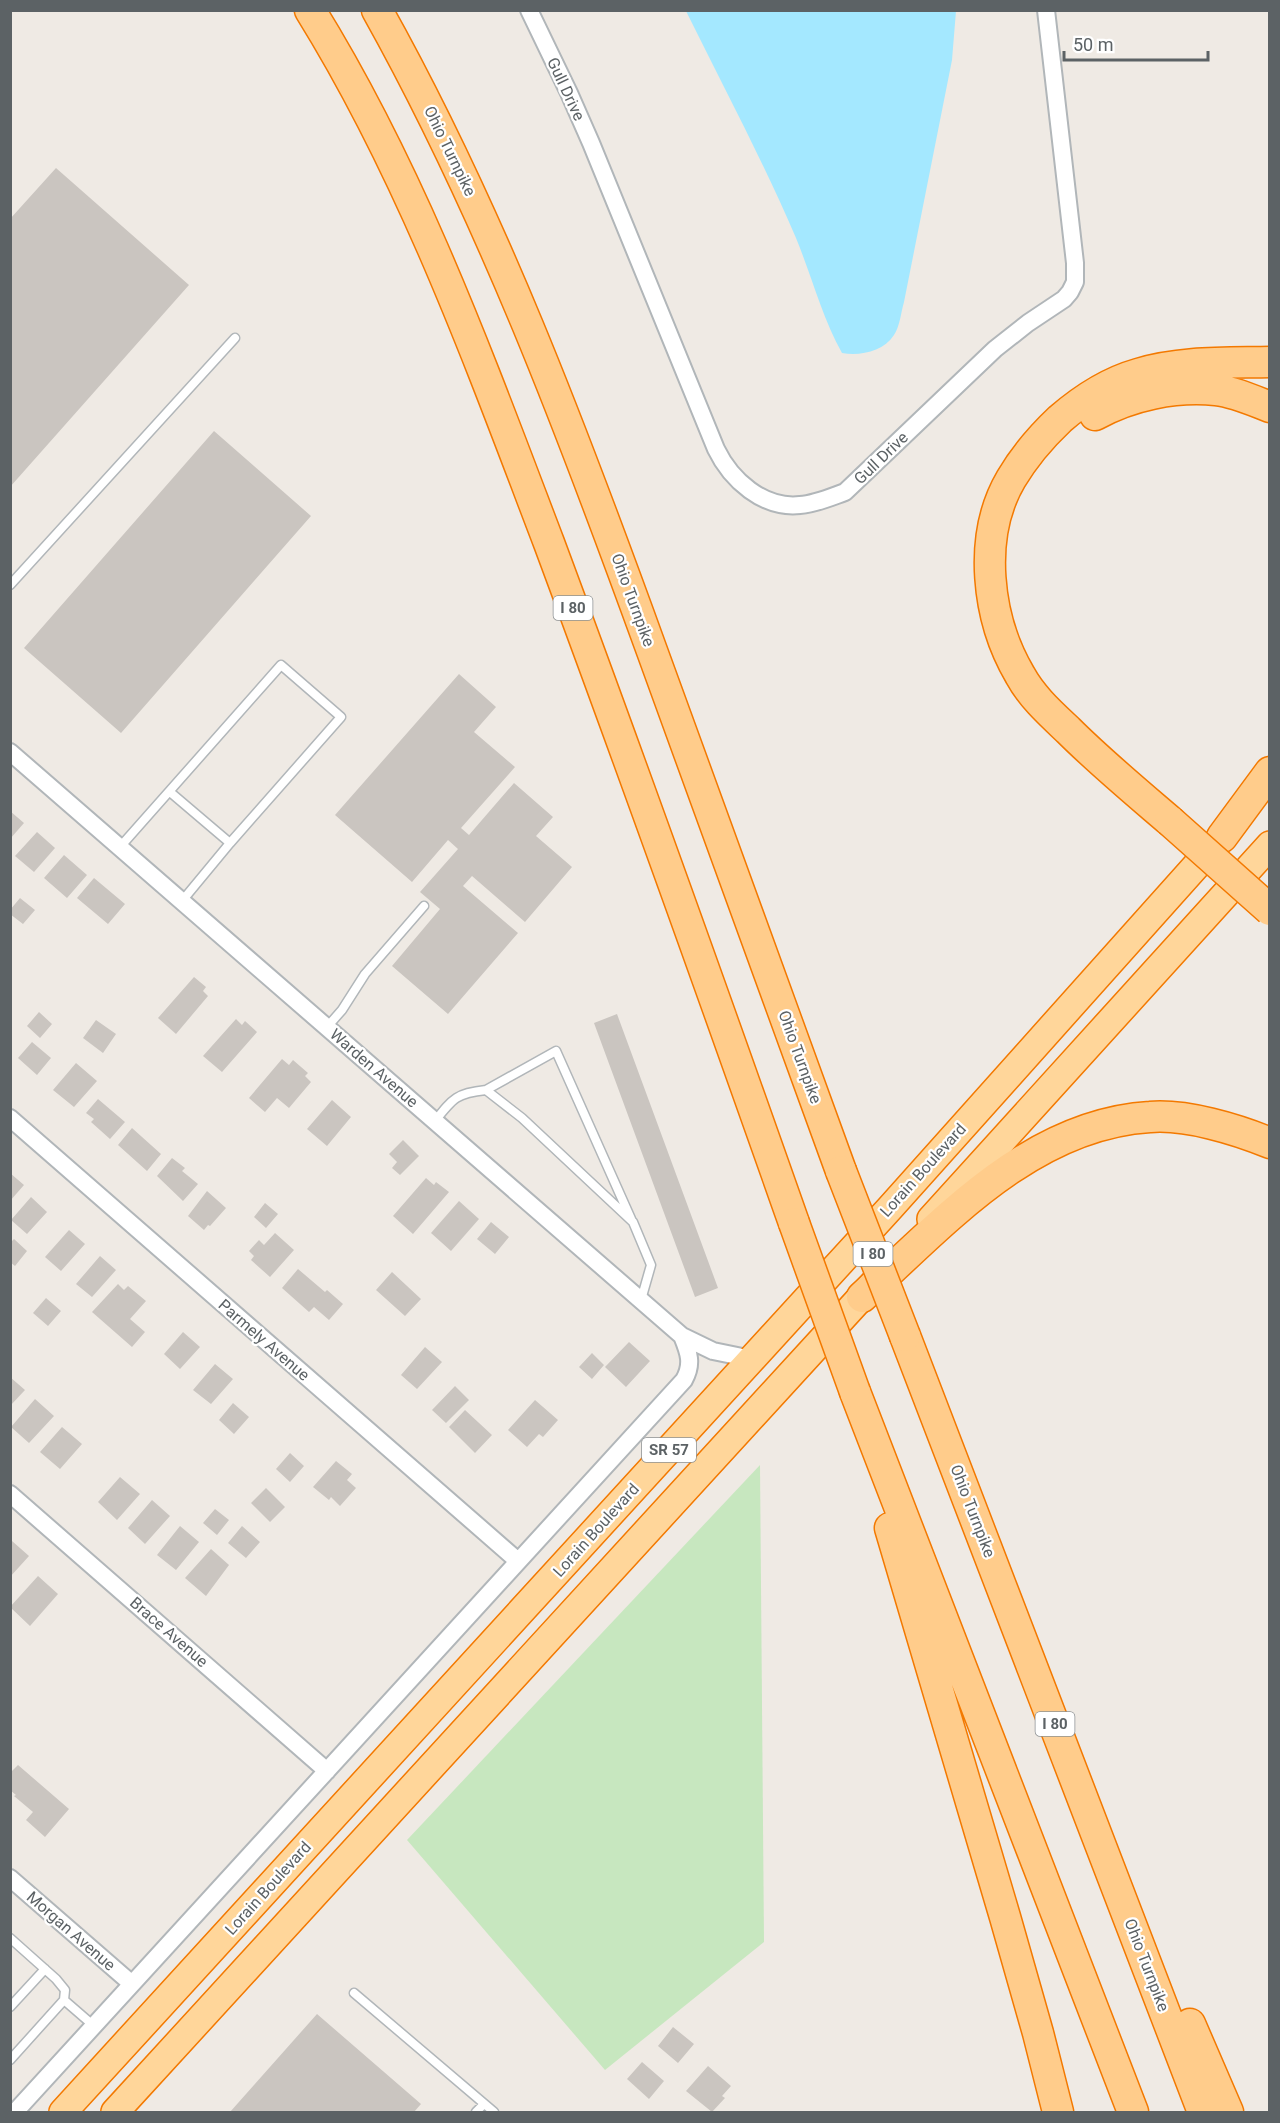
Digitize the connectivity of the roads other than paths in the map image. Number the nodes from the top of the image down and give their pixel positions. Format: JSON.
{"nodes":[{"id":1,"x":310,"y":10,"type":"edge"},
{"id":2,"x":377,"y":10,"type":"edge"},
{"id":3,"x":529,"y":10,"type":"edge"},
{"id":4,"x":1046,"y":10,"type":"edge"},
{"id":5,"x":235,"y":338,"type":"dead end"},
{"id":6,"x":1269,"y":362,"type":"edge"},
{"id":7,"x":1269,"y":407,"type":"edge"},
{"id":8,"x":10,"y":585,"type":"edge"},
{"id":9,"x":10,"y":752,"type":"edge"},
{"id":10,"x":1269,"y":772,"type":"edge"},
{"id":11,"x":1269,"y":783,"type":"edge"},
{"id":12,"x":170,"y":792,"type":"junction"},
{"id":13,"x":1174,"y":815,"type":"junction"},
{"id":14,"x":1222,"y":837,"type":"junction"},
{"id":15,"x":230,"y":843,"type":"junction"},
{"id":16,"x":1269,"y":845,"type":"edge"},
{"id":17,"x":120,"y":848,"type":"junction"},
{"id":18,"x":1269,"y":892,"type":"edge"},
{"id":19,"x":182,"y":901,"type":"junction"},
{"id":20,"x":424,"y":906,"type":"dead end"},
{"id":21,"x":1269,"y":910,"type":"edge"},
{"id":22,"x":327,"y":1027,"type":"junction"},
{"id":23,"x":486,"y":1090,"type":"junction"},
{"id":24,"x":10,"y":1118,"type":"edge"},
{"id":25,"x":435,"y":1121,"type":"junction"},
{"id":26,"x":1269,"y":1143,"type":"edge"},
{"id":27,"x":633,"y":1222,"type":"junction"},
{"id":28,"x":862,"y":1297,"type":"junction"},
{"id":29,"x":641,"y":1301,"type":"junction"},
{"id":30,"x":682,"y":1336,"type":"junction"},
{"id":31,"x":752,"y":1359,"type":"junction"},
{"id":32,"x":855,"y":1392,"type":"junction"},
{"id":33,"x":10,"y":1494,"type":"edge"},
{"id":34,"x":518,"y":1562,"type":"junction"},
{"id":35,"x":1050,"y":1710,"type":"junction"},
{"id":36,"x":327,"y":1771,"type":"junction"},
{"id":37,"x":10,"y":1878,"type":"edge"},
{"id":38,"x":10,"y":1938,"type":"edge"},
{"id":39,"x":45,"y":1969,"type":"junction"},
{"id":40,"x":132,"y":1984,"type":"junction"},
{"id":41,"x":354,"y":1993,"type":"dead end"},
{"id":42,"x":64,"y":2000,"type":"junction"},
{"id":43,"x":10,"y":2007,"type":"edge"},
{"id":44,"x":94,"y":2026,"type":"junction"},
{"id":45,"x":10,"y":2060,"type":"edge"},
{"id":46,"x":484,"y":2104,"type":"junction"},
{"id":47,"x":15,"y":2108,"type":"edge"},
{"id":48,"x":63,"y":2112,"type":"edge"},
{"id":49,"x":115,"y":2112,"type":"edge"},
{"id":50,"x":476,"y":2112,"type":"edge"},
{"id":51,"x":494,"y":2112,"type":"edge"},
{"id":52,"x":1058,"y":2112,"type":"edge"},
{"id":53,"x":1133,"y":2112,"type":"edge"},
{"id":54,"x":1203,"y":2112,"type":"edge"},
{"id":55,"x":1228,"y":2112,"type":"edge"}],
"edges":[{"from":1,"to":32,"type":"highway","number":"I 80","bridge":true},
{"from":2,"to":35,"type":"highway","name":"Ohio Turnpike","number":"I 80","bridge":true},
{"from":3,"to":4,"type":"street","name":"Gull Drive"},
{"from":5,"to":8,"type":"lane"},
{"from":6,"to":13,"type":"highway"},
{"from":7,"to":13,"type":"highway"},
{"from":9,"to":17,"type":"street","name":"Warden Avenue"},
{"from":10,"to":14,"type":"highway"},
{"from":11,"to":14,"type":"highway","name":"Lorain Boulevard","number":"SR 57"},
{"from":12,"to":15,"type":"lane"},
{"from":12,"to":15,"type":"lane"},
{"from":12,"to":17,"type":"lane"},
{"from":13,"to":18,"type":"highway"},
{"from":13,"to":21,"type":"highway","bridge":true},
{"from":14,"to":31,"type":"highway","name":"Lorain Boulevard","number":"SR 57"},
{"from":15,"to":19,"type":"lane"},
{"from":16,"to":28,"type":"highway","number":"SR 57"},
{"from":17,"to":19,"type":"street","name":"Warden Avenue"},
{"from":19,"to":22,"type":"street","name":"Warden Avenue"},
{"from":20,"to":22,"type":"lane"},
{"from":22,"to":25,"type":"street","name":"Warden Avenue"},
{"from":23,"to":25,"type":"lane"},
{"from":23,"to":27,"type":"lane"},
{"from":23,"to":27,"type":"lane"},
{"from":24,"to":34,"type":"street","name":"Parmely Avenue"},
{"from":25,"to":29,"type":"street","name":"Warden Avenue"},
{"from":26,"to":28,"type":"highway"},
{"from":27,"to":29,"type":"lane"},
{"from":28,"to":49,"type":"highway","number":"SR 57"},
{"from":29,"to":30,"type":"street","name":"Warden Avenue"},
{"from":30,"to":31,"type":"street","name":"Warden Avenue"},
{"from":30,"to":34,"type":"street"},
{"from":31,"to":48,"type":"highway","name":"Lorain Boulevard","number":"SR 57"},
{"from":32,"to":52,"type":"highway"},
{"from":32,"to":53,"type":"highway","number":"I 80"},
{"from":33,"to":36,"type":"street","name":"Brace Avenue"},
{"from":34,"to":36,"type":"street"},
{"from":35,"to":54,"type":"highway","name":"Ohio Turnpike","number":"I 80"},
{"from":35,"to":55,"type":"highway"},
{"from":36,"to":40,"type":"street"},
{"from":37,"to":40,"type":"street","name":"Morgan Avenue"},
{"from":38,"to":39,"type":"lane"},
{"from":39,"to":42,"type":"lane"},
{"from":39,"to":43,"type":"lane"},
{"from":40,"to":44,"type":"street"},
{"from":41,"to":46,"type":"lane"},
{"from":42,"to":44,"type":"lane"},
{"from":42,"to":45,"type":"lane"},
{"from":44,"to":47,"type":"street"},
{"from":46,"to":50,"type":"lane"},
{"from":46,"to":51,"type":"lane"}]}
